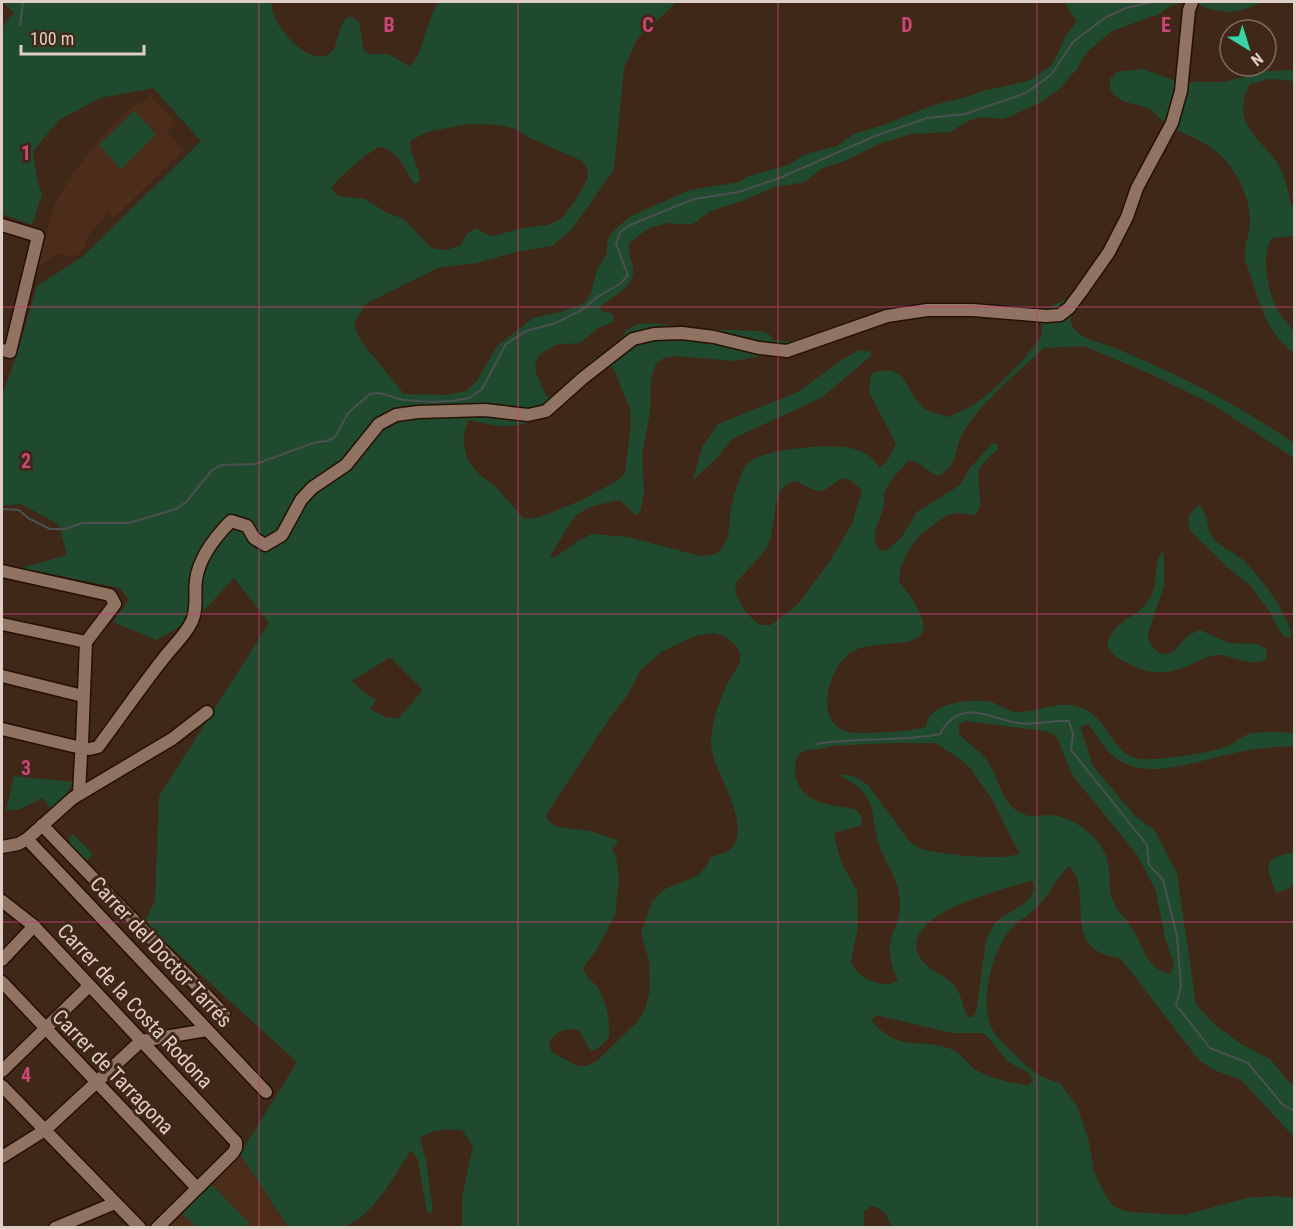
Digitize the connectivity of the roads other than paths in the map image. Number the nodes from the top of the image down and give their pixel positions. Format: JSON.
{"nodes":[{"id":1,"x":1192,"y":2,"type":"edge"},
{"id":2,"x":2,"y":225,"type":"edge"},
{"id":3,"x":5,"y":351,"type":"edge"},
{"id":4,"x":2,"y":571,"type":"edge"},
{"id":5,"x":2,"y":624,"type":"edge"},
{"id":6,"x":86,"y":642,"type":"junction"},
{"id":7,"x":2,"y":676,"type":"edge"},
{"id":8,"x":83,"y":696,"type":"junction"},
{"id":9,"x":207,"y":712,"type":"dead end"},
{"id":10,"x":2,"y":729,"type":"edge"},
{"id":11,"x":82,"y":748,"type":"junction"},
{"id":12,"x":79,"y":794,"type":"junction"},
{"id":13,"x":42,"y":825,"type":"junction"},
{"id":14,"x":27,"y":839,"type":"junction"},
{"id":15,"x":2,"y":847,"type":"edge"},
{"id":16,"x":2,"y":901,"type":"edge"},
{"id":17,"x":34,"y":926,"type":"junction"},
{"id":18,"x":2,"y":960,"type":"edge"},
{"id":19,"x":2,"y":982,"type":"edge"},
{"id":20,"x":89,"y":986,"type":"junction"},
{"id":21,"x":224,"y":1014,"type":"dead end"},
{"id":22,"x":45,"y":1029,"type":"junction"},
{"id":23,"x":207,"y":1030,"type":"junction"},
{"id":24,"x":141,"y":1041,"type":"junction"},
{"id":25,"x":2,"y":1071,"type":"edge"},
{"id":26,"x":98,"y":1082,"type":"junction"},
{"id":27,"x":2,"y":1086,"type":"edge"},
{"id":28,"x":266,"y":1092,"type":"dead end"},
{"id":29,"x":45,"y":1130,"type":"junction"},
{"id":30,"x":2,"y":1157,"type":"edge"},
{"id":31,"x":197,"y":1188,"type":"junction"},
{"id":32,"x":115,"y":1203,"type":"junction"},
{"id":33,"x":55,"y":1227,"type":"edge"},
{"id":34,"x":140,"y":1227,"type":"edge"},
{"id":35,"x":157,"y":1227,"type":"edge"}],
"edges":[{"from":1,"to":11,"type":"street"},
{"from":2,"to":3,"type":"street"},
{"from":4,"to":6,"type":"street"},
{"from":5,"to":6,"type":"street"},
{"from":6,"to":8,"type":"street"},
{"from":7,"to":8,"type":"street"},
{"from":8,"to":11,"type":"street"},
{"from":9,"to":12,"type":"street"},
{"from":10,"to":11,"type":"street"},
{"from":11,"to":12,"type":"street"},
{"from":12,"to":13,"type":"street"},
{"from":13,"to":14,"type":"street"},
{"from":13,"to":21,"type":"street"},
{"from":14,"to":15,"type":"street"},
{"from":14,"to":23,"type":"street","name":"Carrer del Doctor Tarrés"},
{"from":16,"to":17,"type":"street","name":"Carrer de la Costa Rodona"},
{"from":17,"to":18,"type":"street"},
{"from":17,"to":20,"type":"street","name":"Carrer de la Costa Rodona"},
{"from":19,"to":22,"type":"street","name":"Carrer de Tarragona"},
{"from":20,"to":22,"type":"street"},
{"from":20,"to":24,"type":"street","name":"Carrer de la Costa Rodona"},
{"from":22,"to":25,"type":"street"},
{"from":22,"to":26,"type":"street","name":"Carrer de Tarragona"},
{"from":23,"to":24,"type":"street"},
{"from":23,"to":28,"type":"street","name":"Carrer del Doctor Tarrés"},
{"from":24,"to":26,"type":"street"},
{"from":24,"to":31,"type":"street","name":"Carrer de la Costa Rodona"},
{"from":26,"to":29,"type":"street"},
{"from":26,"to":31,"type":"street","name":"Carrer de Tarragona"},
{"from":27,"to":29,"type":"street"},
{"from":29,"to":30,"type":"street"},
{"from":29,"to":32,"type":"street"},
{"from":31,"to":35,"type":"street"},
{"from":32,"to":33,"type":"street"},
{"from":32,"to":34,"type":"street"}]}
